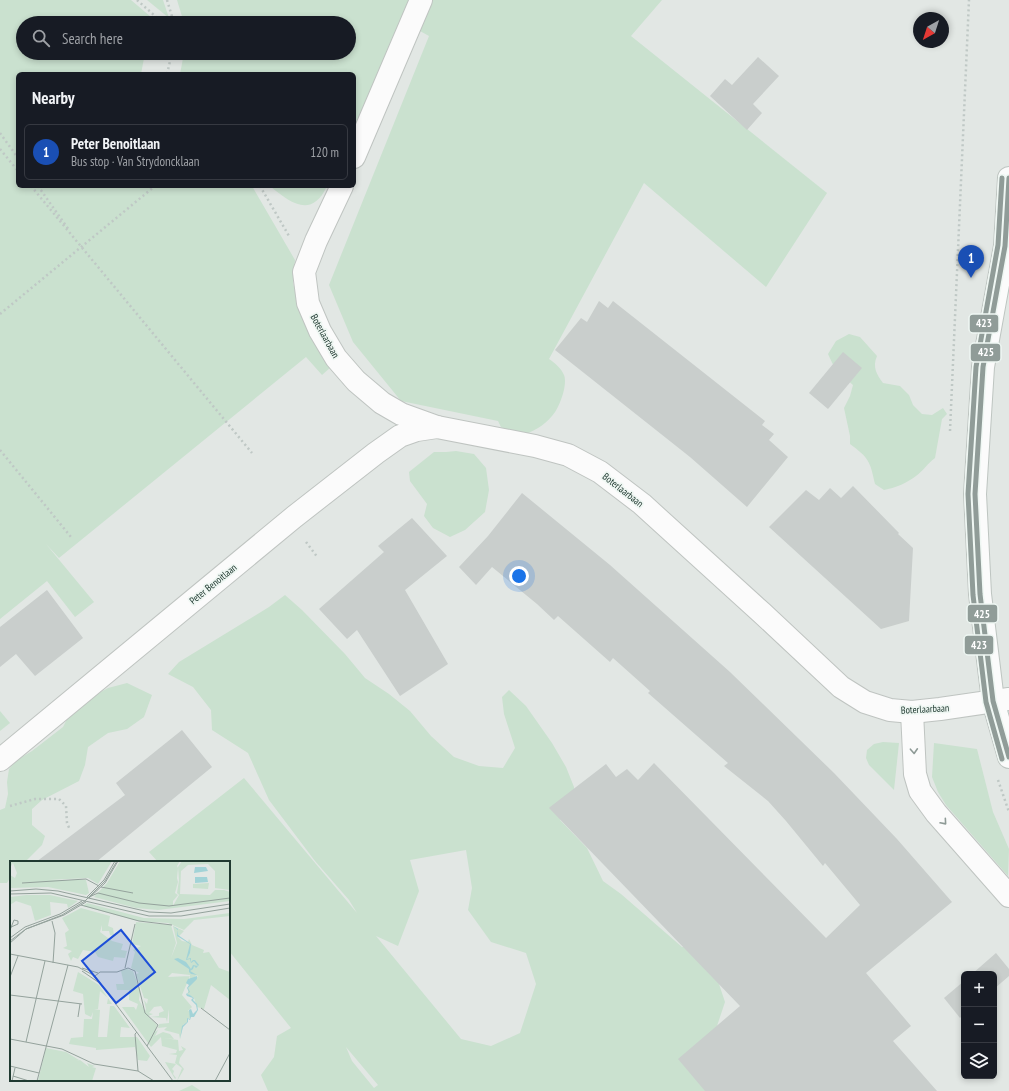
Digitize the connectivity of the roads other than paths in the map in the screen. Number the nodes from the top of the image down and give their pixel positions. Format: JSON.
{"nodes":[{"id":1,"x":421,"y":0,"type":"edge"},
{"id":2,"x":356,"y":152,"type":"edge"},
{"id":3,"x":1009,"y":178,"type":"edge"},
{"id":4,"x":341,"y":188,"type":"edge"},
{"id":5,"x":1005,"y":246,"type":"junction"},
{"id":6,"x":1009,"y":300,"type":"edge"},
{"id":7,"x":437,"y":427,"type":"junction"},
{"id":8,"x":1001,"y":700,"type":"edge"},
{"id":9,"x":912,"y":712,"type":"junction"},
{"id":10,"x":1009,"y":758,"type":"edge"},
{"id":11,"x":0,"y":760,"type":"edge"},
{"id":12,"x":1009,"y":896,"type":"edge"}],
"edges":[{"from":1,"to":2,"type":"street"},
{"from":3,"to":5,"type":"street"},
{"from":4,"to":7,"type":"street","name":"Boterlaarbaan"},
{"from":5,"to":6,"type":"street"},
{"from":5,"to":8,"type":"street"},
{"from":7,"to":9,"type":"street","name":"Boterlaarbaan"},
{"from":7,"to":11,"type":"street","name":"Peter Benoitlaan"},
{"from":8,"to":9,"type":"street","name":"Boterlaarbaan"},
{"from":8,"to":10,"type":"street"},
{"from":9,"to":12,"type":"street","one_way":true}]}
